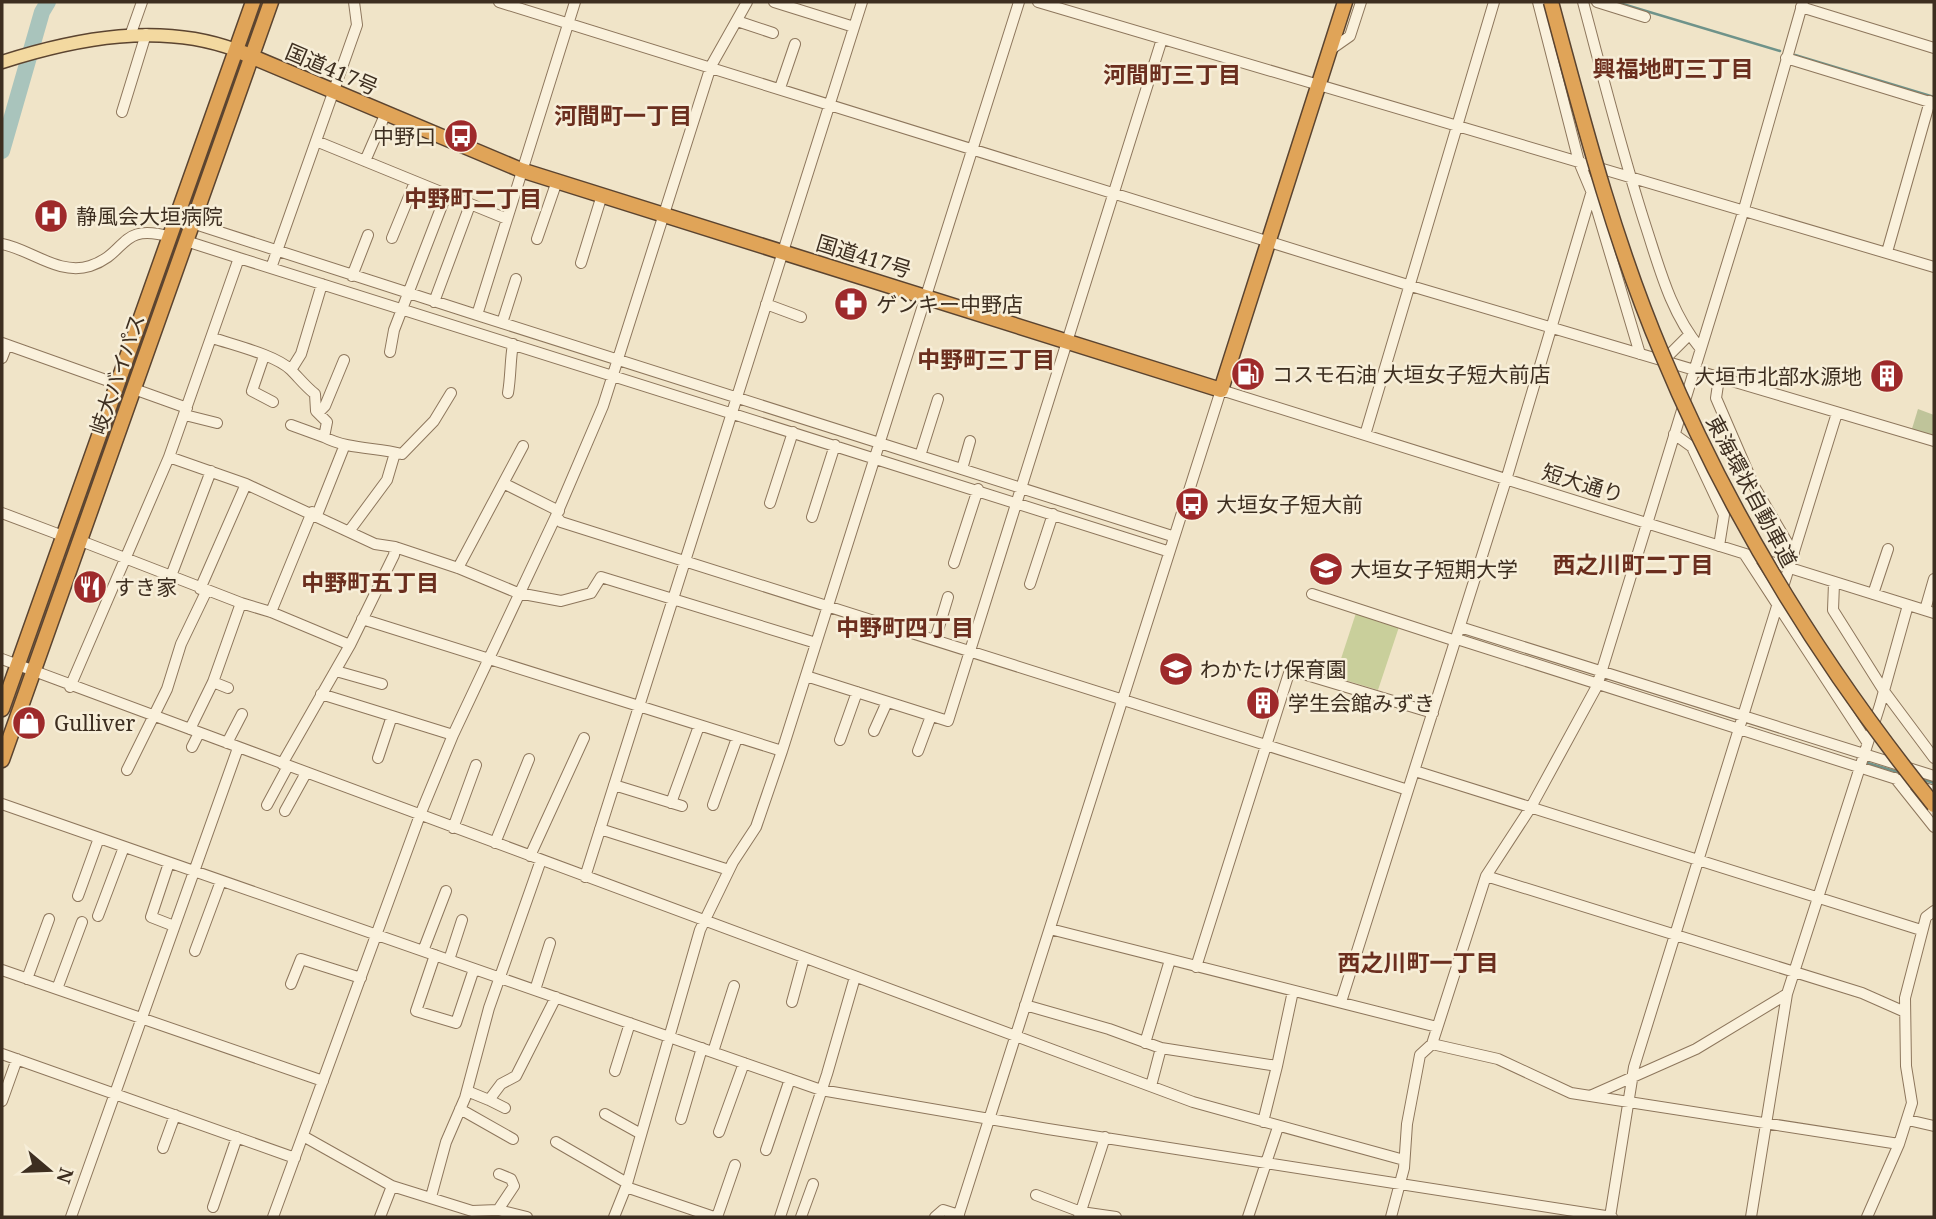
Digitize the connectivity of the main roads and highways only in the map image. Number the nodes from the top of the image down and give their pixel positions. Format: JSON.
{"nodes":[{"id":1,"x":253,"y":2,"type":"edge"},
{"id":2,"x":272,"y":2,"type":"edge"},
{"id":3,"x":1345,"y":2,"type":"edge"},
{"id":4,"x":1551,"y":2,"type":"edge"},
{"id":5,"x":236,"y":50,"type":"junction"},
{"id":6,"x":251,"y":57,"type":"junction"},
{"id":7,"x":2,"y":62,"type":"edge"},
{"id":8,"x":2,"y":709,"type":"edge"},
{"id":9,"x":2,"y":760,"type":"edge"},
{"id":10,"x":1934,"y":805,"type":"edge"}],
"edges":[{"from":1,"to":5,"type":"highway","name":"岐大バイパス"},
{"from":2,"to":6,"type":"highway","name":"岐大バイパス"},
{"from":3,"to":6,"type":"highway","name":"国道417号"},
{"from":4,"to":10,"type":"highway","name":"東海環状自動車道","bridge":true},
{"from":5,"to":6,"type":"highway","name":"国道417号"},
{"from":5,"to":7,"type":"main road"},
{"from":5,"to":8,"type":"highway","name":"岐大バイパス"},
{"from":6,"to":9,"type":"highway","name":"岐大バイパス"}]}
